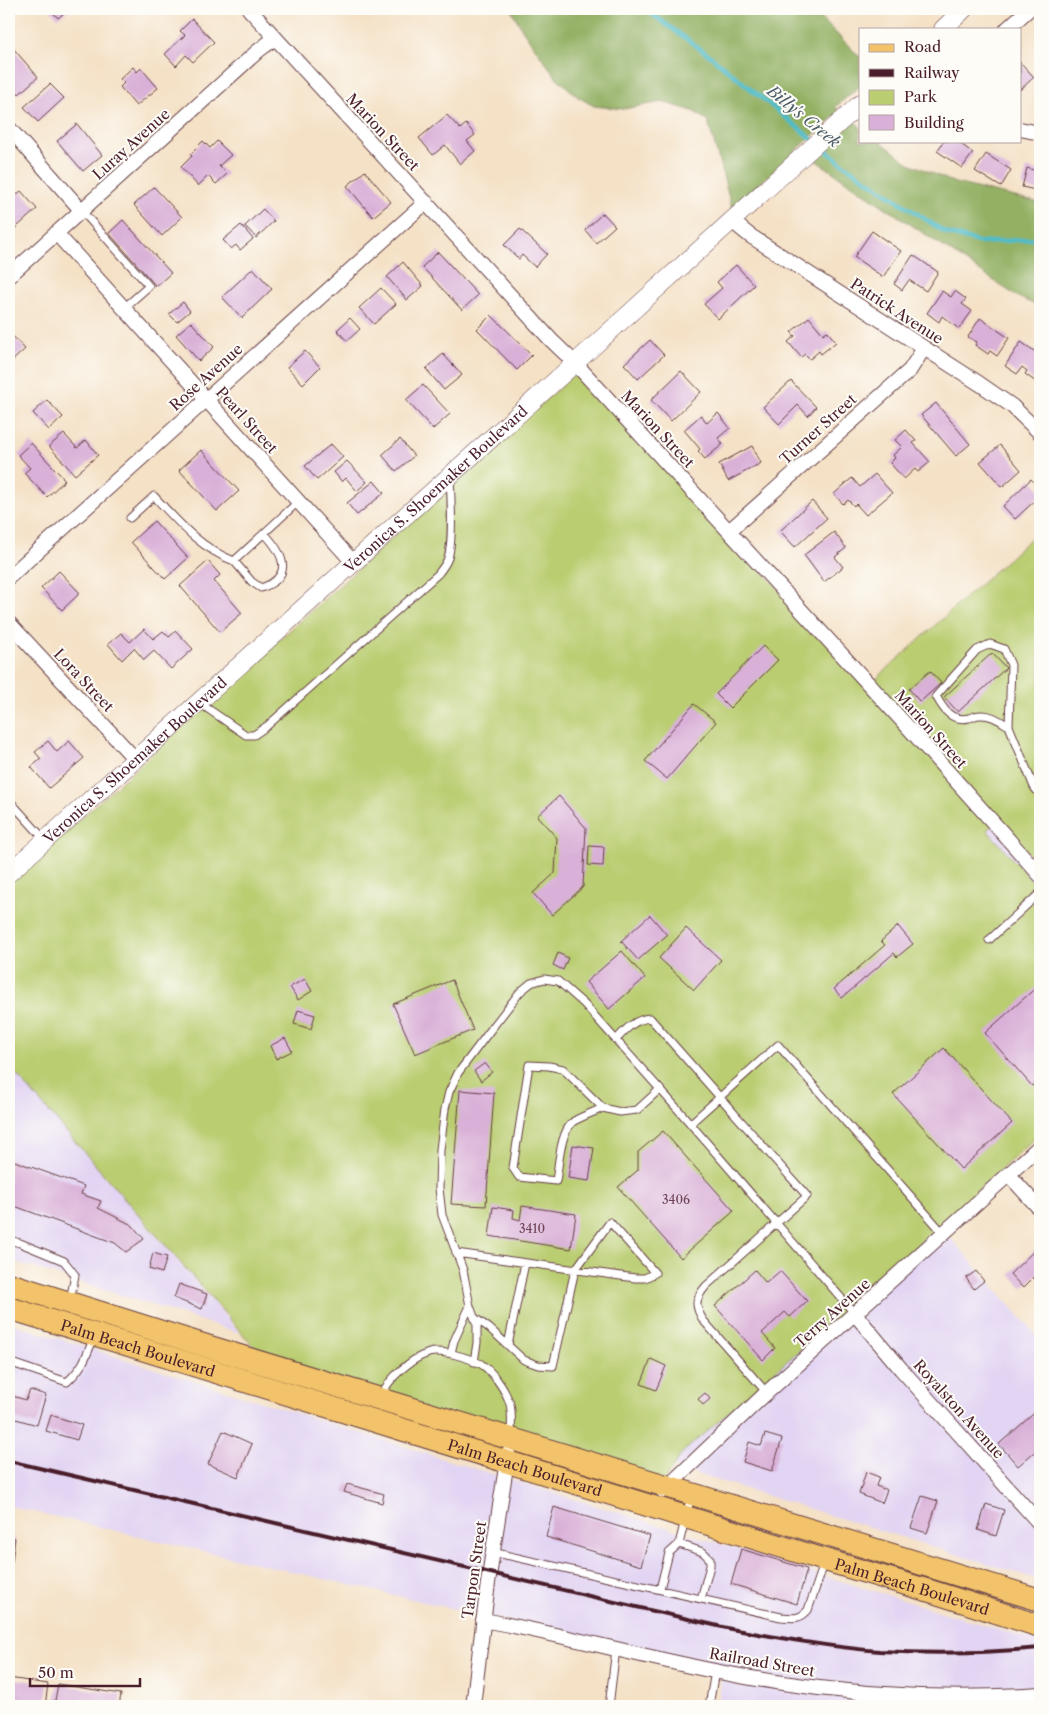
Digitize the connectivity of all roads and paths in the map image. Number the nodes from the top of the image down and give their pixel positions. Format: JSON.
{"nodes":[{"id":1,"x":249,"y":9,"type":"edge"},
{"id":2,"x":964,"y":9,"type":"edge"},
{"id":3,"x":1029,"y":9,"type":"edge"},
{"id":4,"x":944,"y":28,"type":"edge"},
{"id":5,"x":1008,"y":28,"type":"edge"},
{"id":6,"x":275,"y":38,"type":"junction"},
{"id":7,"x":859,"y":105,"type":"edge"},
{"id":8,"x":9,"y":128,"type":"edge"},
{"id":9,"x":1022,"y":129,"type":"edge"},
{"id":10,"x":1040,"y":133,"type":"edge"},
{"id":11,"x":426,"y":202,"type":"junction"},
{"id":12,"x":81,"y":210,"type":"junction"},
{"id":13,"x":732,"y":221,"type":"junction"},
{"id":14,"x":56,"y":233,"type":"junction"},
{"id":15,"x":9,"y":276,"type":"edge"},
{"id":16,"x":124,"y":308,"type":"junction"},
{"id":17,"x":924,"y":348,"type":"junction"},
{"id":18,"x":575,"y":363,"type":"junction"},
{"id":19,"x":206,"y":399,"type":"junction"},
{"id":20,"x":1040,"y":433,"type":"edge"},
{"id":21,"x":449,"y":476,"type":"junction"},
{"id":22,"x":299,"y":501,"type":"junction"},
{"id":23,"x":130,"y":518,"type":"dead end"},
{"id":24,"x":729,"y":530,"type":"junction"},
{"id":25,"x":264,"y":533,"type":"junction"},
{"id":26,"x":234,"y":561,"type":"junction"},
{"id":27,"x":354,"y":562,"type":"junction"},
{"id":28,"x":9,"y":577,"type":"edge"},
{"id":29,"x":9,"y":623,"type":"edge"},
{"id":30,"x":198,"y":702,"type":"junction"},
{"id":31,"x":1010,"y":726,"type":"junction"},
{"id":32,"x":135,"y":759,"type":"junction"},
{"id":33,"x":1040,"y":795,"type":"edge"},
{"id":34,"x":9,"y":800,"type":"edge"},
{"id":35,"x":45,"y":840,"type":"junction"},
{"id":36,"x":11,"y":867,"type":"edge"},
{"id":37,"x":1040,"y":875,"type":"edge"},
{"id":38,"x":1040,"y":893,"type":"edge"},
{"id":39,"x":990,"y":940,"type":"dead end"},
{"id":40,"x":616,"y":1040,"type":"junction"},
{"id":41,"x":660,"y":1089,"type":"junction"},
{"id":42,"x":719,"y":1098,"type":"junction"},
{"id":43,"x":603,"y":1108,"type":"junction"},
{"id":44,"x":690,"y":1123,"type":"junction"},
{"id":45,"x":1040,"y":1146,"type":"edge"},
{"id":46,"x":1009,"y":1175,"type":"junction"},
{"id":47,"x":1040,"y":1209,"type":"edge"},
{"id":48,"x":777,"y":1223,"type":"junction"},
{"id":49,"x":944,"y":1234,"type":"junction"},
{"id":50,"x":9,"y":1240,"type":"edge"},
{"id":51,"x":456,"y":1253,"type":"junction"},
{"id":52,"x":525,"y":1263,"type":"junction"},
{"id":53,"x":575,"y":1270,"type":"junction"},
{"id":54,"x":9,"y":1284,"type":"edge"},
{"id":55,"x":9,"y":1302,"type":"edge"},
{"id":56,"x":70,"y":1303,"type":"junction"},
{"id":57,"x":470,"y":1306,"type":"junction"},
{"id":58,"x":9,"y":1308,"type":"edge"},
{"id":59,"x":855,"y":1314,"type":"junction"},
{"id":60,"x":475,"y":1318,"type":"junction"},
{"id":61,"x":95,"y":1335,"type":"junction"},
{"id":62,"x":200,"y":1344,"type":"junction"},
{"id":63,"x":508,"y":1344,"type":"junction"},
{"id":64,"x":451,"y":1353,"type":"junction"},
{"id":65,"x":9,"y":1362,"type":"edge"},
{"id":66,"x":474,"y":1362,"type":"junction"},
{"id":67,"x":767,"y":1393,"type":"junction"},
{"id":68,"x":380,"y":1398,"type":"junction"},
{"id":69,"x":511,"y":1438,"type":"junction"},
{"id":70,"x":507,"y":1462,"type":"junction"},
{"id":71,"x":668,"y":1486,"type":"junction"},
{"id":72,"x":691,"y":1494,"type":"junction"},
{"id":73,"x":648,"y":1505,"type":"junction"},
{"id":74,"x":685,"y":1517,"type":"junction"},
{"id":75,"x":1040,"y":1524,"type":"edge"},
{"id":76,"x":678,"y":1544,"type":"junction"},
{"id":77,"x":492,"y":1552,"type":"junction"},
{"id":78,"x":825,"y":1560,"type":"junction"},
{"id":79,"x":660,"y":1590,"type":"junction"},
{"id":80,"x":933,"y":1592,"type":"junction"},
{"id":81,"x":700,"y":1598,"type":"junction"},
{"id":82,"x":1040,"y":1600,"type":"edge"},
{"id":83,"x":1040,"y":1618,"type":"edge"},
{"id":84,"x":483,"y":1620,"type":"junction"},
{"id":85,"x":1040,"y":1626,"type":"edge"},
{"id":86,"x":616,"y":1649,"type":"junction"},
{"id":87,"x":715,"y":1671,"type":"junction"},
{"id":88,"x":1040,"y":1694,"type":"edge"},
{"id":89,"x":473,"y":1706,"type":"edge"},
{"id":90,"x":609,"y":1706,"type":"edge"},
{"id":91,"x":709,"y":1706,"type":"edge"}],
"edges":[{"from":1,"to":6,"type":"street","name":"Marion Street"},
{"from":2,"to":4,"type":"street"},
{"from":3,"to":5,"type":"street"},
{"from":6,"to":11,"type":"street","name":"Marion Street"},
{"from":6,"to":12,"type":"street","name":"Luray Avenue"},
{"from":7,"to":13,"type":"street","name":"Veronica S. Shoemaker Boulevard"},
{"from":8,"to":12,"type":"street"},
{"from":9,"to":10,"type":"street"},
{"from":11,"to":18,"type":"street","name":"Marion Street"},
{"from":11,"to":19,"type":"street","name":"Rose Avenue"},
{"from":12,"to":14,"type":"street","name":"Luray Avenue"},
{"from":12,"to":16,"type":"lane"},
{"from":13,"to":17,"type":"street","name":"Patrick Avenue"},
{"from":13,"to":18,"type":"street","name":"Veronica S. Shoemaker Boulevard"},
{"from":14,"to":15,"type":"street","name":"Luray Avenue"},
{"from":14,"to":16,"type":"street","name":"Pearl Street"},
{"from":16,"to":19,"type":"street","name":"Pearl Street"},
{"from":17,"to":20,"type":"street","name":"Patrick Avenue"},
{"from":17,"to":24,"type":"street","name":"Turner Street"},
{"from":18,"to":21,"type":"street","name":"Veronica S. Shoemaker Boulevard"},
{"from":18,"to":24,"type":"street","name":"Marion Street"},
{"from":19,"to":22,"type":"street","name":"Pearl Street"},
{"from":19,"to":28,"type":"street","name":"Rose Avenue"},
{"from":21,"to":27,"type":"street","name":"Veronica S. Shoemaker Boulevard"},
{"from":21,"to":30,"type":"lane"},
{"from":22,"to":25,"type":"lane"},
{"from":22,"to":27,"type":"street","name":"Pearl Street"},
{"from":23,"to":26,"type":"lane"},
{"from":24,"to":37,"type":"street","name":"Marion Street"},
{"from":25,"to":26,"type":"lane"},
{"from":25,"to":26,"type":"lane"},
{"from":27,"to":30,"type":"street","name":"Veronica S. Shoemaker Boulevard"},
{"from":29,"to":32,"type":"street","name":"Lora Street"},
{"from":30,"to":32,"type":"street","name":"Veronica S. Shoemaker Boulevard"},
{"from":31,"to":31,"type":"lane"},
{"from":31,"to":33,"type":"lane"},
{"from":32,"to":35,"type":"street","name":"Veronica S. Shoemaker Boulevard"},
{"from":34,"to":35,"type":"lane"},
{"from":35,"to":36,"type":"street","name":"Veronica S. Shoemaker Boulevard"},
{"from":38,"to":39,"type":"lane"},
{"from":40,"to":41,"type":"lane"},
{"from":40,"to":42,"type":"lane"},
{"from":40,"to":51,"type":"lane"},
{"from":41,"to":43,"type":"lane"},
{"from":41,"to":44,"type":"lane"},
{"from":42,"to":44,"type":"lane"},
{"from":42,"to":48,"type":"lane"},
{"from":42,"to":49,"type":"lane"},
{"from":43,"to":43,"type":"lane"},
{"from":44,"to":48,"type":"lane"},
{"from":45,"to":46,"type":"street","name":"Terry Avenue"},
{"from":46,"to":47,"type":"street"},
{"from":46,"to":49,"type":"street","name":"Terry Avenue"},
{"from":48,"to":59,"type":"lane"},
{"from":48,"to":67,"type":"lane"},
{"from":49,"to":59,"type":"street","name":"Terry Avenue"},
{"from":50,"to":56,"type":"lane"},
{"from":51,"to":52,"type":"lane"},
{"from":51,"to":57,"type":"lane"},
{"from":52,"to":53,"type":"lane"},
{"from":52,"to":63,"type":"lane"},
{"from":53,"to":53,"type":"lane"},
{"from":53,"to":63,"type":"lane"},
{"from":54,"to":56,"type":"main road","name":"Palm Beach Boulevard"},
{"from":55,"to":56,"type":"main road"},
{"from":56,"to":62,"type":"main road","name":"Palm Beach Boulevard"},
{"from":57,"to":60,"type":"lane"},
{"from":57,"to":64,"type":"lane"},
{"from":58,"to":61,"type":"main road","name":"Palm Beach Boulevard"},
{"from":59,"to":67,"type":"street","name":"Terry Avenue"},
{"from":59,"to":75,"type":"street","name":"Royalston Avenue"},
{"from":60,"to":63,"type":"lane"},
{"from":60,"to":66,"type":"lane"},
{"from":61,"to":62,"type":"main road"},
{"from":61,"to":65,"type":"lane"},
{"from":61,"to":70,"type":"main road","name":"Palm Beach Boulevard"},
{"from":62,"to":68,"type":"main road","name":"Palm Beach Boulevard"},
{"from":64,"to":66,"type":"lane"},
{"from":64,"to":68,"type":"lane"},
{"from":66,"to":69,"type":"lane"},
{"from":67,"to":71,"type":"street","name":"Terry Avenue"},
{"from":68,"to":69,"type":"main road","name":"Palm Beach Boulevard"},
{"from":69,"to":70,"type":"street","name":"Tarpon Street"},
{"from":69,"to":71,"type":"main road","name":"Palm Beach Boulevard"},
{"from":70,"to":73,"type":"main road","name":"Palm Beach Boulevard"},
{"from":70,"to":77,"type":"street","name":"Tarpon Street"},
{"from":71,"to":72,"type":"main road","name":"Palm Beach Boulevard"},
{"from":71,"to":73,"type":"street","name":"Terry Avenue"},
{"from":72,"to":74,"type":"lane"},
{"from":72,"to":82,"type":"main road","name":"Palm Beach Boulevard"},
{"from":73,"to":74,"type":"main road","name":"Palm Beach Boulevard"},
{"from":74,"to":76,"type":"lane"},
{"from":74,"to":78,"type":"main road","name":"Palm Beach Boulevard"},
{"from":76,"to":79,"type":"lane"},
{"from":76,"to":81,"type":"lane"},
{"from":77,"to":79,"type":"lane"},
{"from":77,"to":84,"type":"street","name":"Tarpon Street"},
{"from":78,"to":80,"type":"main road","name":"Palm Beach Boulevard"},
{"from":78,"to":81,"type":"lane"},
{"from":79,"to":81,"type":"lane"},
{"from":80,"to":83,"type":"main road"},
{"from":80,"to":85,"type":"main road","name":"Palm Beach Boulevard"},
{"from":84,"to":86,"type":"street","name":"Railroad Street"},
{"from":84,"to":89,"type":"street","name":"Tarpon Street"},
{"from":86,"to":87,"type":"street","name":"Railroad Street"},
{"from":86,"to":90,"type":"lane"},
{"from":87,"to":88,"type":"street","name":"Railroad Street"},
{"from":87,"to":91,"type":"lane"}]}
